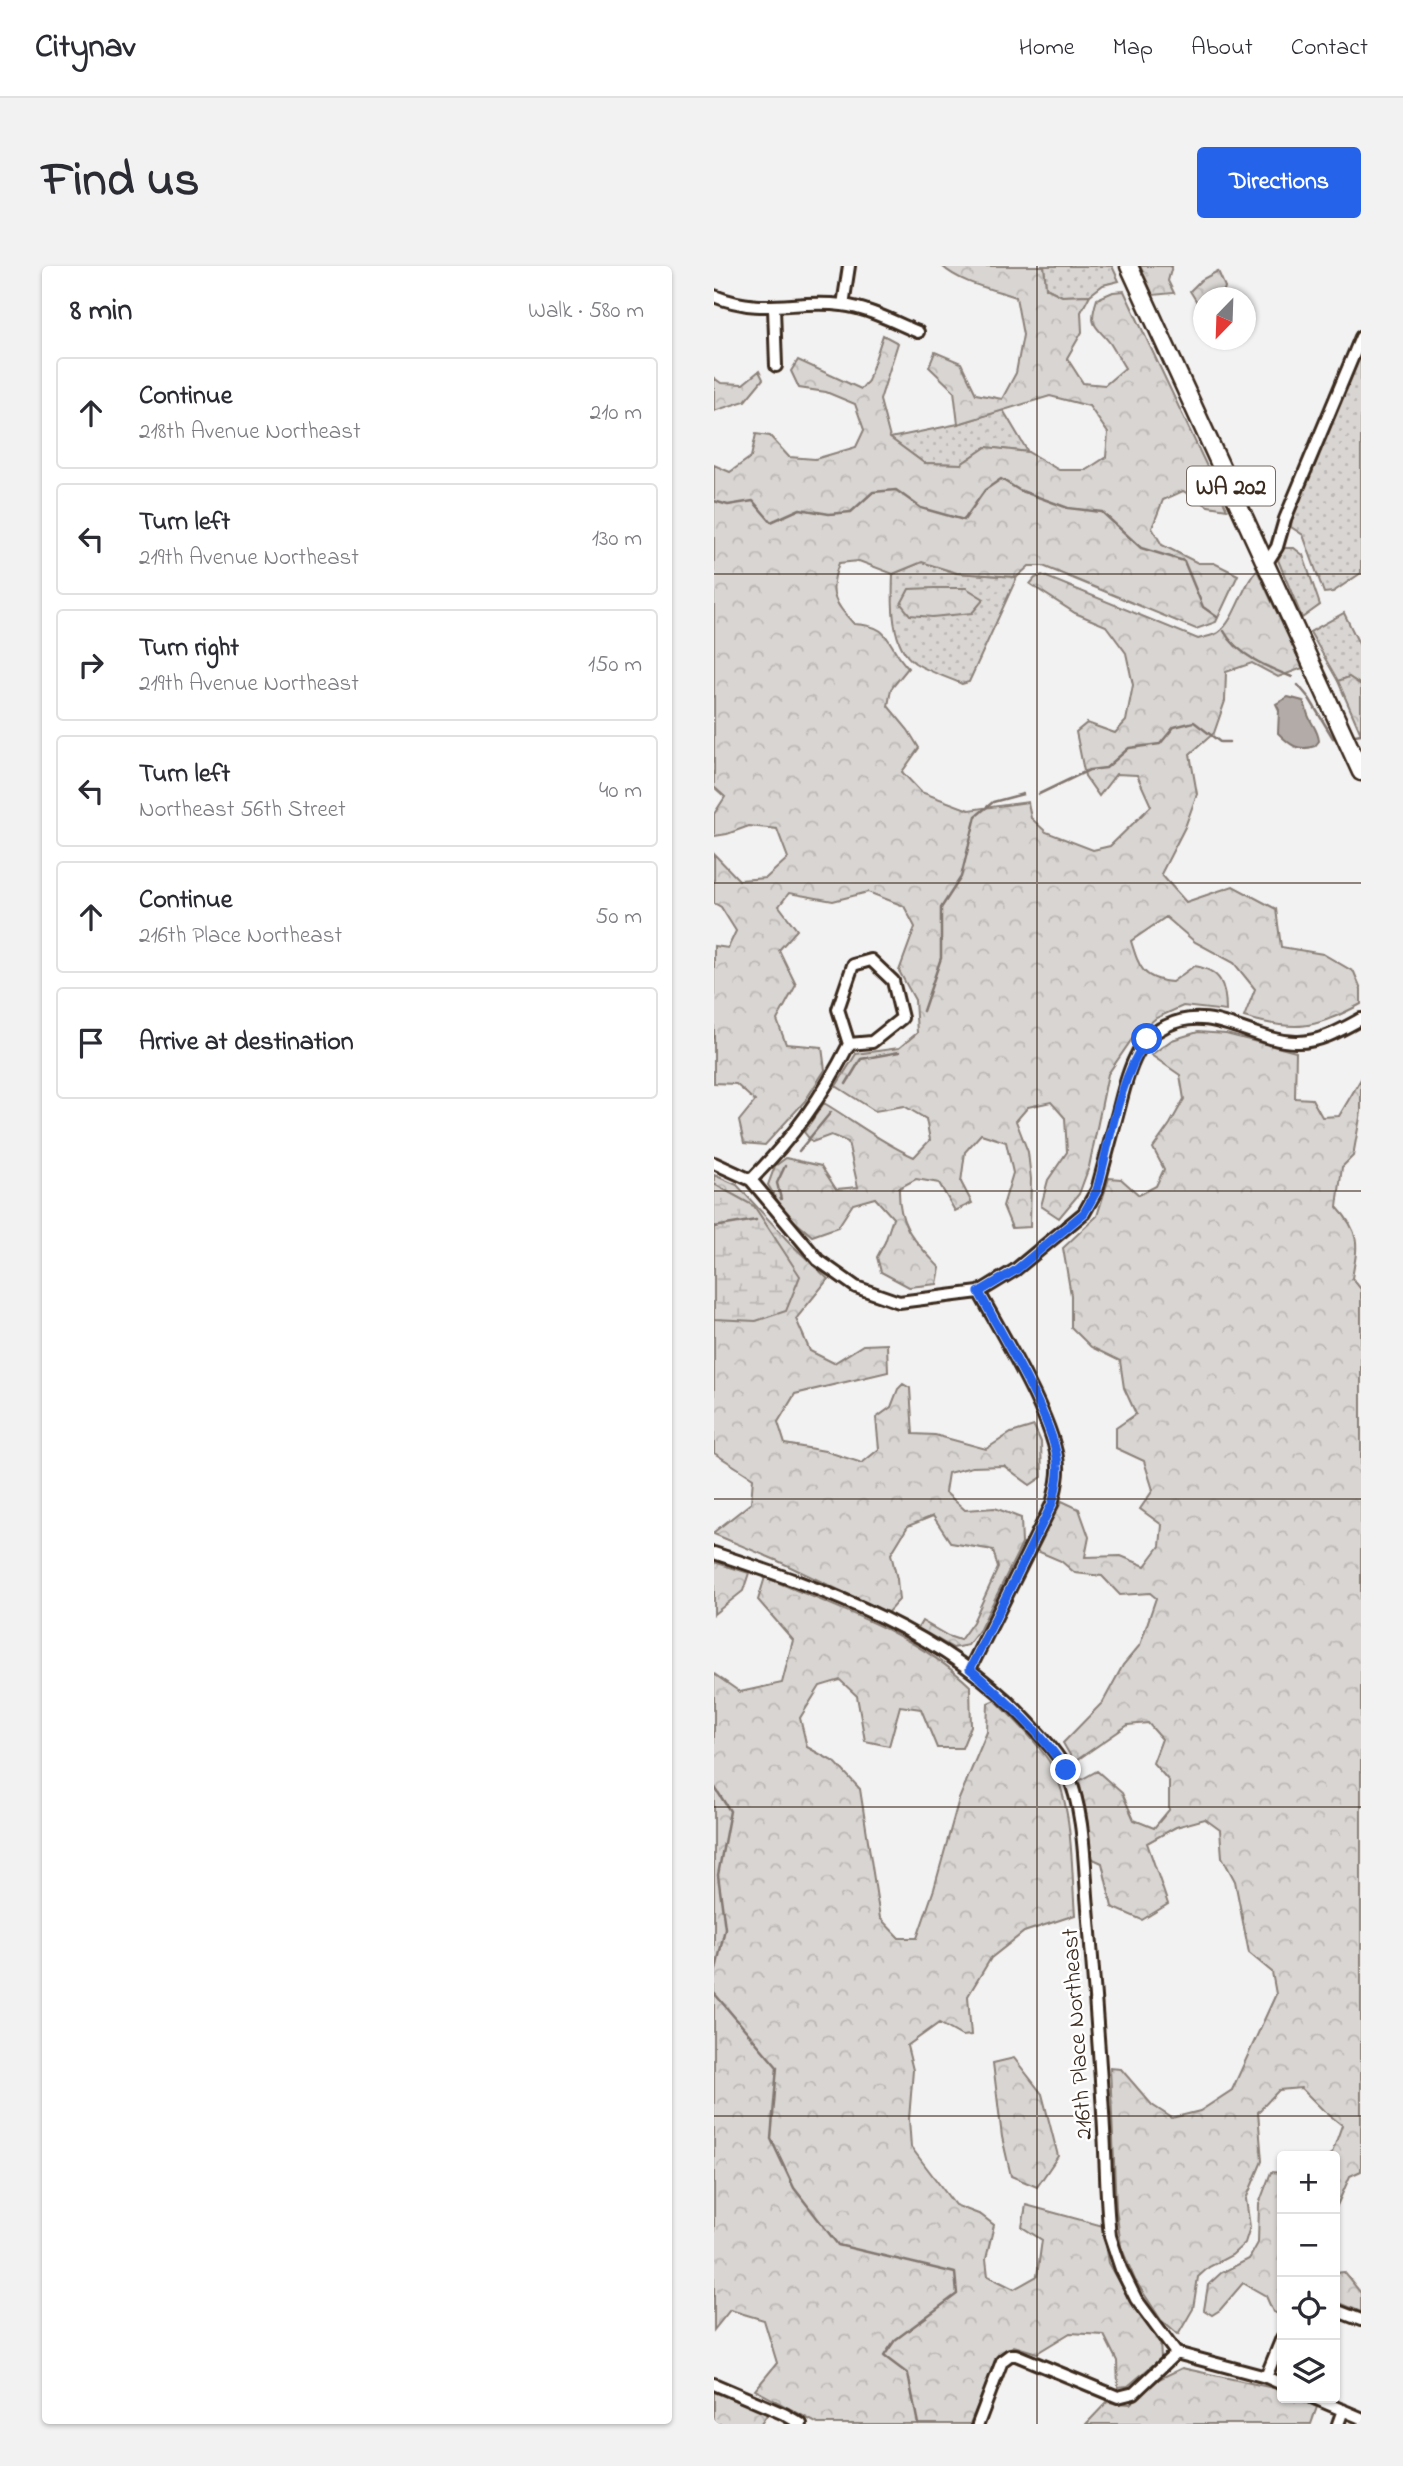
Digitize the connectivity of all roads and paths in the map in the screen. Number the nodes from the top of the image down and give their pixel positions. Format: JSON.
{"nodes":[{"id":1,"x":849,"y":266,"type":"edge"},
{"id":2,"x":1129,"y":266,"type":"edge"},
{"id":3,"x":714,"y":296,"type":"edge"},
{"id":4,"x":843,"y":305,"type":"junction"},
{"id":5,"x":774,"y":308,"type":"junction"},
{"id":6,"x":918,"y":332,"type":"dead end"},
{"id":7,"x":1361,"y":337,"type":"edge"},
{"id":8,"x":776,"y":366,"type":"dead end"},
{"id":9,"x":1266,"y":564,"type":"junction"},
{"id":10,"x":1361,"y":772,"type":"edge"},
{"id":11,"x":1361,"y":1019,"type":"edge"},
{"id":12,"x":849,"y":1044,"type":"junction"},
{"id":13,"x":714,"y":1163,"type":"edge"},
{"id":14,"x":751,"y":1180,"type":"junction"},
{"id":15,"x":979,"y":1292,"type":"junction"},
{"id":16,"x":714,"y":1553,"type":"edge"},
{"id":17,"x":970,"y":1669,"type":"junction"},
{"id":18,"x":1340,"y":2312,"type":"edge"},
{"id":19,"x":1361,"y":2320,"type":"edge"},
{"id":20,"x":1281,"y":2340,"type":"edge"},
{"id":21,"x":1176,"y":2353,"type":"junction"},
{"id":22,"x":1266,"y":2377,"type":"junction"},
{"id":23,"x":1277,"y":2382,"type":"edge"},
{"id":24,"x":714,"y":2384,"type":"edge"},
{"id":25,"x":1326,"y":2403,"type":"edge"},
{"id":26,"x":1343,"y":2410,"type":"junction"},
{"id":27,"x":1361,"y":2418,"type":"edge"},
{"id":28,"x":801,"y":2424,"type":"edge"},
{"id":29,"x":978,"y":2424,"type":"edge"},
{"id":30,"x":1338,"y":2424,"type":"edge"}],
"edges":[{"from":1,"to":4,"type":"street"},
{"from":2,"to":9,"type":"main road","number":"WA 202"},
{"from":3,"to":5,"type":"street"},
{"from":4,"to":5,"type":"street"},
{"from":4,"to":6,"type":"street"},
{"from":5,"to":8,"type":"street"},
{"from":7,"to":9,"type":"street"},
{"from":9,"to":10,"type":"main road","number":"WA 202"},
{"from":11,"to":15,"type":"street"},
{"from":12,"to":12,"type":"street"},
{"from":12,"to":14,"type":"street"},
{"from":13,"to":14,"type":"street"},
{"from":14,"to":15,"type":"street"},
{"from":15,"to":17,"type":"street"},
{"from":16,"to":17,"type":"street","name":"216th Place Northeast"},
{"from":17,"to":21,"type":"street","name":"216th Place Northeast"},
{"from":18,"to":19,"type":"street"},
{"from":20,"to":22,"type":"street"},
{"from":21,"to":22,"type":"street"},
{"from":21,"to":29,"type":"street"},
{"from":22,"to":23,"type":"street"},
{"from":24,"to":28,"type":"street"},
{"from":25,"to":26,"type":"street"},
{"from":26,"to":27,"type":"street"},
{"from":26,"to":30,"type":"street"}]}
